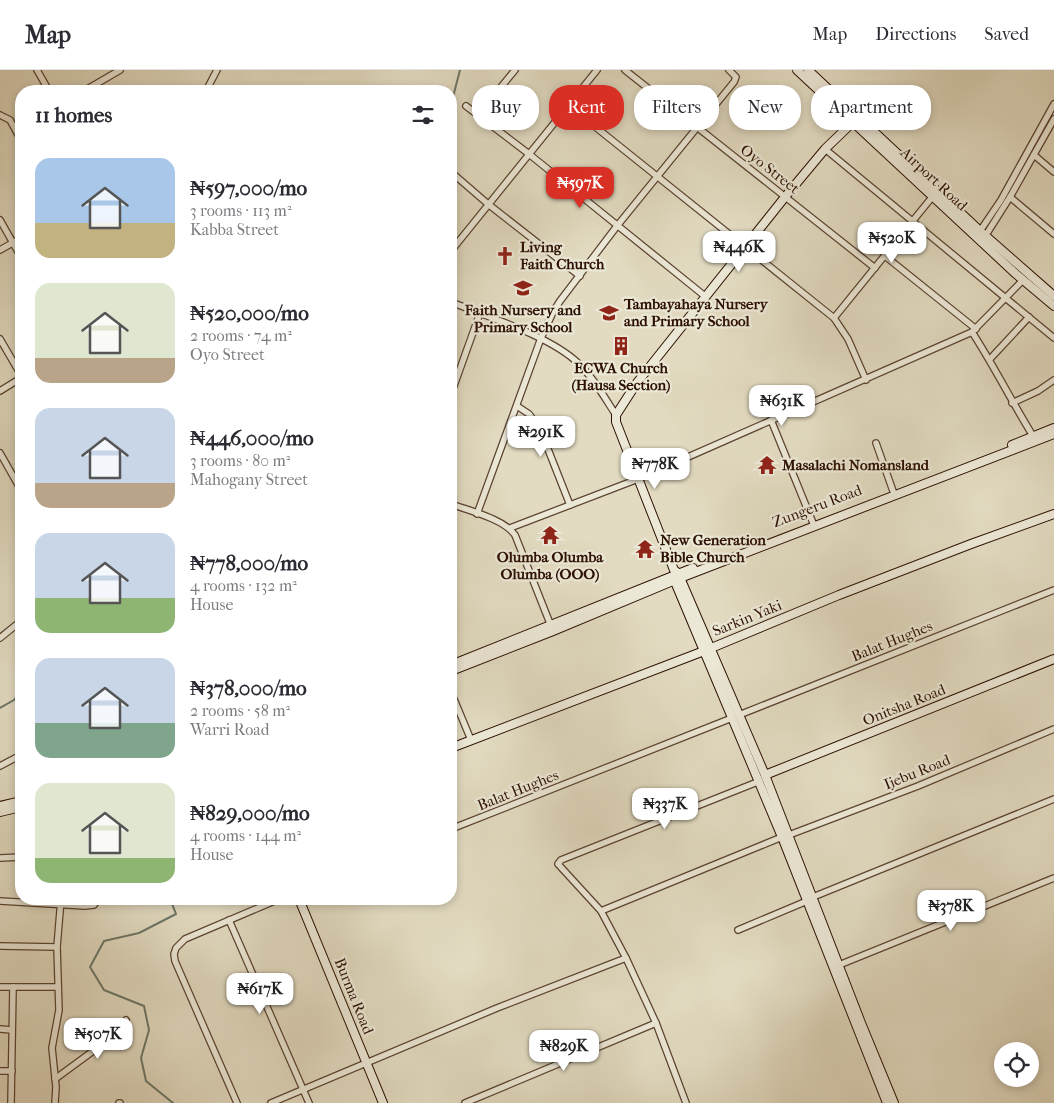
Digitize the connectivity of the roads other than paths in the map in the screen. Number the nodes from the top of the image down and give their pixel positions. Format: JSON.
{"nodes":[{"id":1,"x":37,"y":70,"type":"edge"},
{"id":2,"x":120,"y":70,"type":"edge"},
{"id":3,"x":217,"y":70,"type":"edge"},
{"id":4,"x":515,"y":70,"type":"edge"},
{"id":5,"x":597,"y":70,"type":"edge"},
{"id":6,"x":625,"y":70,"type":"edge"},
{"id":7,"x":729,"y":70,"type":"edge"},
{"id":8,"x":797,"y":70,"type":"edge"},
{"id":9,"x":808,"y":70,"type":"edge"},
{"id":10,"x":46,"y":85,"type":"edge"},
{"id":11,"x":94,"y":85,"type":"edge"},
{"id":12,"x":209,"y":85,"type":"edge"},
{"id":13,"x":503,"y":85,"type":"edge"},
{"id":14,"x":585,"y":85,"type":"edge"},
{"id":15,"x":644,"y":85,"type":"edge"},
{"id":16,"x":813,"y":85,"type":"edge"},
{"id":17,"x":719,"y":101,"type":"edge"},
{"id":18,"x":1054,"y":104,"type":"edge"},
{"id":19,"x":466,"y":106,"type":"dead end"},
{"id":20,"x":472,"y":110,"type":"edge"},
{"id":21,"x":0,"y":115,"type":"edge"},
{"id":22,"x":1054,"y":119,"type":"edge"},
{"id":23,"x":1043,"y":124,"type":"junction"},
{"id":24,"x":15,"y":129,"type":"edge"},
{"id":25,"x":549,"y":129,"type":"edge"},
{"id":26,"x":498,"y":130,"type":"edge"},
{"id":27,"x":600,"y":130,"type":"edge"},
{"id":28,"x":696,"y":130,"type":"edge"},
{"id":29,"x":701,"y":130,"type":"edge"},
{"id":30,"x":845,"y":130,"type":"edge"},
{"id":31,"x":862,"y":130,"type":"edge"},
{"id":32,"x":1052,"y":130,"type":"edge"},
{"id":33,"x":825,"y":149,"type":"junction"},
{"id":34,"x":529,"y":154,"type":"junction"},
{"id":35,"x":1034,"y":155,"type":"junction"},
{"id":36,"x":1054,"y":172,"type":"edge"},
{"id":37,"x":658,"y":176,"type":"junction"},
{"id":38,"x":457,"y":177,"type":"edge"},
{"id":39,"x":933,"y":196,"type":"junction"},
{"id":40,"x":785,"y":197,"type":"junction"},
{"id":41,"x":1010,"y":197,"type":"junction"},
{"id":42,"x":488,"y":204,"type":"junction"},
{"id":43,"x":0,"y":220,"type":"edge"},
{"id":44,"x":913,"y":221,"type":"junction"},
{"id":45,"x":617,"y":226,"type":"junction"},
{"id":46,"x":1054,"y":234,"type":"edge"},
{"id":47,"x":981,"y":236,"type":"junction"},
{"id":48,"x":457,"y":239,"type":"edge"},
{"id":49,"x":13,"y":243,"type":"junction"},
{"id":50,"x":15,"y":246,"type":"edge"},
{"id":51,"x":745,"y":247,"type":"junction"},
{"id":52,"x":0,"y":250,"type":"edge"},
{"id":53,"x":886,"y":256,"type":"junction"},
{"id":54,"x":875,"y":268,"type":"junction"},
{"id":55,"x":580,"y":276,"type":"junction"},
{"id":56,"x":1023,"y":280,"type":"junction"},
{"id":57,"x":1054,"y":296,"type":"edge"},
{"id":58,"x":706,"y":297,"type":"junction"},
{"id":59,"x":1005,"y":299,"type":"junction"},
{"id":60,"x":457,"y":304,"type":"edge"},
{"id":61,"x":1054,"y":306,"type":"edge"},
{"id":62,"x":480,"y":313,"type":"junction"},
{"id":63,"x":1029,"y":317,"type":"junction"},
{"id":64,"x":834,"y":318,"type":"junction"},
{"id":65,"x":974,"y":330,"type":"junction"},
{"id":66,"x":0,"y":338,"type":"edge"},
{"id":67,"x":541,"y":338,"type":"junction"},
{"id":68,"x":1054,"y":338,"type":"edge"},
{"id":69,"x":990,"y":359,"type":"junction"},
{"id":70,"x":15,"y":366,"type":"edge"},
{"id":71,"x":457,"y":377,"type":"edge"},
{"id":72,"x":866,"y":380,"type":"junction"},
{"id":73,"x":1054,"y":380,"type":"edge"},
{"id":74,"x":15,"y":381,"type":"edge"},
{"id":75,"x":0,"y":391,"type":"edge"},
{"id":76,"x":1012,"y":402,"type":"junction"},
{"id":77,"x":517,"y":406,"type":"junction"},
{"id":78,"x":616,"y":415,"type":"junction"},
{"id":79,"x":771,"y":420,"type":"junction"},
{"id":80,"x":1054,"y":428,"type":"edge"},
{"id":81,"x":1054,"y":434,"type":"edge"},
{"id":82,"x":1033,"y":436,"type":"junction"},
{"id":83,"x":876,"y":444,"type":"dead end"},
{"id":84,"x":0,"y":453,"type":"edge"},
{"id":85,"x":15,"y":479,"type":"edge"},
{"id":86,"x":638,"y":479,"type":"junction"},
{"id":87,"x":893,"y":491,"type":"junction"},
{"id":88,"x":570,"y":504,"type":"junction"},
{"id":89,"x":457,"y":506,"type":"edge"},
{"id":90,"x":477,"y":514,"type":"junction"},
{"id":91,"x":1054,"y":514,"type":"edge"},
{"id":92,"x":812,"y":523,"type":"junction"},
{"id":93,"x":510,"y":528,"type":"junction"},
{"id":94,"x":676,"y":576,"type":"junction"},
{"id":95,"x":1054,"y":590,"type":"edge"},
{"id":96,"x":15,"y":626,"type":"edge"},
{"id":97,"x":551,"y":626,"type":"junction"},
{"id":98,"x":0,"y":638,"type":"edge"},
{"id":99,"x":707,"y":649,"type":"junction"},
{"id":100,"x":1054,"y":659,"type":"edge"},
{"id":101,"x":457,"y":662,"type":"edge"},
{"id":102,"x":457,"y":669,"type":"edge"},
{"id":103,"x":457,"y":706,"type":"edge"},
{"id":104,"x":736,"y":716,"type":"junction"},
{"id":105,"x":1054,"y":729,"type":"edge"},
{"id":106,"x":471,"y":740,"type":"junction"},
{"id":107,"x":457,"y":746,"type":"edge"},
{"id":108,"x":15,"y":758,"type":"edge"},
{"id":109,"x":0,"y":766,"type":"edge"},
{"id":110,"x":762,"y":778,"type":"junction"},
{"id":111,"x":1054,"y":799,"type":"edge"},
{"id":112,"x":15,"y":802,"type":"edge"},
{"id":113,"x":0,"y":806,"type":"edge"},
{"id":114,"x":15,"y":808,"type":"edge"},
{"id":115,"x":0,"y":812,"type":"edge"},
{"id":116,"x":457,"y":827,"type":"edge"},
{"id":117,"x":786,"y":836,"type":"junction"},
{"id":118,"x":15,"y":857,"type":"edge"},
{"id":119,"x":0,"y":858,"type":"edge"},
{"id":120,"x":1054,"y":878,"type":"edge"},
{"id":121,"x":810,"y":899,"type":"junction"},
{"id":122,"x":0,"y":901,"type":"edge"},
{"id":123,"x":15,"y":901,"type":"edge"},
{"id":124,"x":61,"y":905,"type":"edge"},
{"id":125,"x":265,"y":905,"type":"edge"},
{"id":126,"x":301,"y":905,"type":"edge"},
{"id":127,"x":601,"y":912,"type":"junction"},
{"id":128,"x":229,"y":920,"type":"junction"},
{"id":129,"x":738,"y":930,"type":"dead end"},
{"id":130,"x":0,"y":946,"type":"edge"},
{"id":131,"x":57,"y":947,"type":"junction"},
{"id":132,"x":626,"y":958,"type":"junction"},
{"id":133,"x":840,"y":965,"type":"junction"},
{"id":134,"x":0,"y":987,"type":"edge"},
{"id":135,"x":13,"y":987,"type":"junction"},
{"id":136,"x":58,"y":987,"type":"junction"},
{"id":137,"x":126,"y":1020,"type":"dead end"},
{"id":138,"x":656,"y":1024,"type":"junction"},
{"id":139,"x":0,"y":1029,"type":"edge"},
{"id":140,"x":12,"y":1030,"type":"junction"},
{"id":141,"x":366,"y":1062,"type":"junction"},
{"id":142,"x":874,"y":1064,"type":"junction"},
{"id":143,"x":0,"y":1071,"type":"edge"},
{"id":144,"x":12,"y":1071,"type":"junction"},
{"id":145,"x":55,"y":1078,"type":"junction"},
{"id":146,"x":303,"y":1089,"type":"junction"},
{"id":147,"x":11,"y":1103,"type":"edge"},
{"id":148,"x":55,"y":1103,"type":"edge"},
{"id":149,"x":237,"y":1103,"type":"edge"},
{"id":150,"x":271,"y":1103,"type":"edge"},
{"id":151,"x":309,"y":1103,"type":"edge"},
{"id":152,"x":383,"y":1103,"type":"edge"},
{"id":153,"x":465,"y":1103,"type":"edge"},
{"id":154,"x":686,"y":1103,"type":"edge"},
{"id":155,"x":887,"y":1103,"type":"edge"},
{"id":156,"x":894,"y":1103,"type":"edge"}],
"edges":[{"from":1,"to":10,"type":"street"},
{"from":2,"to":11,"type":"street"},
{"from":3,"to":12,"type":"street"},
{"from":4,"to":13,"type":"street"},
{"from":5,"to":14,"type":"street"},
{"from":6,"to":15,"type":"street","name":"Oyo Street"},
{"from":7,"to":17,"type":"street"},
{"from":8,"to":16,"type":"street","name":"Airport Road"},
{"from":9,"to":47,"type":"street","name":"Airport Road"},
{"from":18,"to":23,"type":"street"},
{"from":19,"to":20,"type":"street"},
{"from":21,"to":24,"type":"street"},
{"from":22,"to":32,"type":"street"},
{"from":23,"to":32,"type":"street"},
{"from":23,"to":47,"type":"street"},
{"from":25,"to":34,"type":"street"},
{"from":26,"to":34,"type":"street"},
{"from":27,"to":37,"type":"street"},
{"from":28,"to":37,"type":"street"},
{"from":29,"to":40,"type":"street","name":"Oyo Street"},
{"from":30,"to":33,"type":"street"},
{"from":31,"to":39,"type":"street","name":"Airport Road"},
{"from":32,"to":35,"type":"street"},
{"from":33,"to":40,"type":"street"},
{"from":33,"to":44,"type":"street"},
{"from":34,"to":42,"type":"street"},
{"from":34,"to":45,"type":"street"},
{"from":35,"to":36,"type":"street"},
{"from":35,"to":41,"type":"street"},
{"from":37,"to":45,"type":"street"},
{"from":37,"to":51,"type":"street"},
{"from":38,"to":42,"type":"street"},
{"from":39,"to":44,"type":"street"},
{"from":39,"to":47,"type":"street","name":"Airport Road"},
{"from":40,"to":51,"type":"street"},
{"from":40,"to":54,"type":"street","name":"Oyo Street"},
{"from":41,"to":46,"type":"street"},
{"from":41,"to":47,"type":"street"},
{"from":42,"to":48,"type":"street"},
{"from":42,"to":55,"type":"street"},
{"from":43,"to":49,"type":"street"},
{"from":44,"to":53,"type":"street"},
{"from":44,"to":59,"type":"street"},
{"from":45,"to":55,"type":"street"},
{"from":45,"to":58,"type":"street"},
{"from":47,"to":56,"type":"street","name":"Airport Road"},
{"from":47,"to":57,"type":"street","name":"Airport Road"},
{"from":49,"to":50,"type":"street"},
{"from":49,"to":52,"type":"street"},
{"from":51,"to":58,"type":"street"},
{"from":51,"to":64,"type":"street"},
{"from":53,"to":54,"type":"street"},
{"from":53,"to":65,"type":"street"},
{"from":54,"to":64,"type":"street"},
{"from":55,"to":67,"type":"street"},
{"from":56,"to":59,"type":"street"},
{"from":56,"to":61,"type":"street","name":"Airport Road"},
{"from":58,"to":78,"type":"street"},
{"from":59,"to":63,"type":"street"},
{"from":59,"to":65,"type":"street"},
{"from":60,"to":62,"type":"street"},
{"from":62,"to":67,"type":"street"},
{"from":62,"to":71,"type":"street"},
{"from":63,"to":68,"type":"street"},
{"from":63,"to":69,"type":"street"},
{"from":64,"to":72,"type":"street"},
{"from":65,"to":69,"type":"street"},
{"from":65,"to":72,"type":"street"},
{"from":66,"to":70,"type":"street"},
{"from":67,"to":77,"type":"street"},
{"from":67,"to":78,"type":"street"},
{"from":69,"to":76,"type":"street"},
{"from":72,"to":79,"type":"street"},
{"from":73,"to":76,"type":"street"},
{"from":74,"to":75,"type":"street"},
{"from":76,"to":82,"type":"street"},
{"from":77,"to":88,"type":"street"},
{"from":77,"to":90,"type":"street"},
{"from":78,"to":86,"type":"street"},
{"from":79,"to":86,"type":"street"},
{"from":79,"to":92,"type":"street"},
{"from":80,"to":82,"type":"street","name":"Zungeru Road"},
{"from":81,"to":94,"type":"street"},
{"from":82,"to":87,"type":"street","name":"Zungeru Road"},
{"from":83,"to":87,"type":"street"},
{"from":84,"to":85,"type":"street"},
{"from":86,"to":88,"type":"street"},
{"from":86,"to":94,"type":"street"},
{"from":87,"to":92,"type":"street","name":"Zungeru Road"},
{"from":88,"to":93,"type":"street"},
{"from":89,"to":90,"type":"street"},
{"from":90,"to":93,"type":"street"},
{"from":91,"to":99,"type":"street","name":"Sarkin Yaki"},
{"from":92,"to":94,"type":"street","name":"Zungeru Road"},
{"from":93,"to":97,"type":"street"},
{"from":94,"to":97,"type":"street","name":"Zungeru Road"},
{"from":94,"to":99,"type":"street"},
{"from":94,"to":102,"type":"street"},
{"from":95,"to":104,"type":"street","name":"Balat Hughes"},
{"from":96,"to":98,"type":"street"},
{"from":97,"to":101,"type":"street","name":"Zungeru Road"},
{"from":99,"to":104,"type":"street"},
{"from":99,"to":106,"type":"street","name":"Sarkin Yaki"},
{"from":100,"to":110,"type":"street","name":"Onitsha Road"},
{"from":103,"to":106,"type":"street"},
{"from":104,"to":110,"type":"street"},
{"from":104,"to":116,"type":"street","name":"Balat Hughes"},
{"from":105,"to":117,"type":"street","name":"Ijebu Road"},
{"from":106,"to":107,"type":"street","name":"Sarkin Yaki"},
{"from":108,"to":109,"type":"street"},
{"from":110,"to":117,"type":"street"},
{"from":110,"to":127,"type":"street","name":"Onitsha Road"},
{"from":111,"to":121,"type":"street"},
{"from":112,"to":113,"type":"street"},
{"from":114,"to":115,"type":"street"},
{"from":117,"to":121,"type":"street"},
{"from":117,"to":127,"type":"street","name":"Ijebu Road"},
{"from":118,"to":119,"type":"street"},
{"from":120,"to":133,"type":"street"},
{"from":121,"to":129,"type":"street"},
{"from":121,"to":133,"type":"street"},
{"from":121,"to":142,"type":"street"},
{"from":122,"to":123,"type":"street"},
{"from":124,"to":131,"type":"street"},
{"from":125,"to":128,"type":"street"},
{"from":126,"to":141,"type":"street","name":"Burma Road"},
{"from":127,"to":132,"type":"street"},
{"from":128,"to":146,"type":"street"},
{"from":128,"to":149,"type":"street"},
{"from":130,"to":131,"type":"street"},
{"from":131,"to":136,"type":"street"},
{"from":132,"to":138,"type":"street"},
{"from":132,"to":141,"type":"street"},
{"from":133,"to":142,"type":"street"},
{"from":134,"to":135,"type":"street"},
{"from":135,"to":136,"type":"street"},
{"from":135,"to":140,"type":"street"},
{"from":136,"to":145,"type":"street"},
{"from":137,"to":145,"type":"street"},
{"from":138,"to":153,"type":"street"},
{"from":138,"to":154,"type":"street"},
{"from":139,"to":140,"type":"street"},
{"from":140,"to":144,"type":"street"},
{"from":141,"to":146,"type":"street"},
{"from":141,"to":152,"type":"street","name":"Burma Road"},
{"from":142,"to":155,"type":"street"},
{"from":142,"to":156,"type":"street"},
{"from":143,"to":144,"type":"street"},
{"from":144,"to":147,"type":"street"},
{"from":145,"to":148,"type":"street"},
{"from":146,"to":150,"type":"street"},
{"from":146,"to":151,"type":"street"}]}
